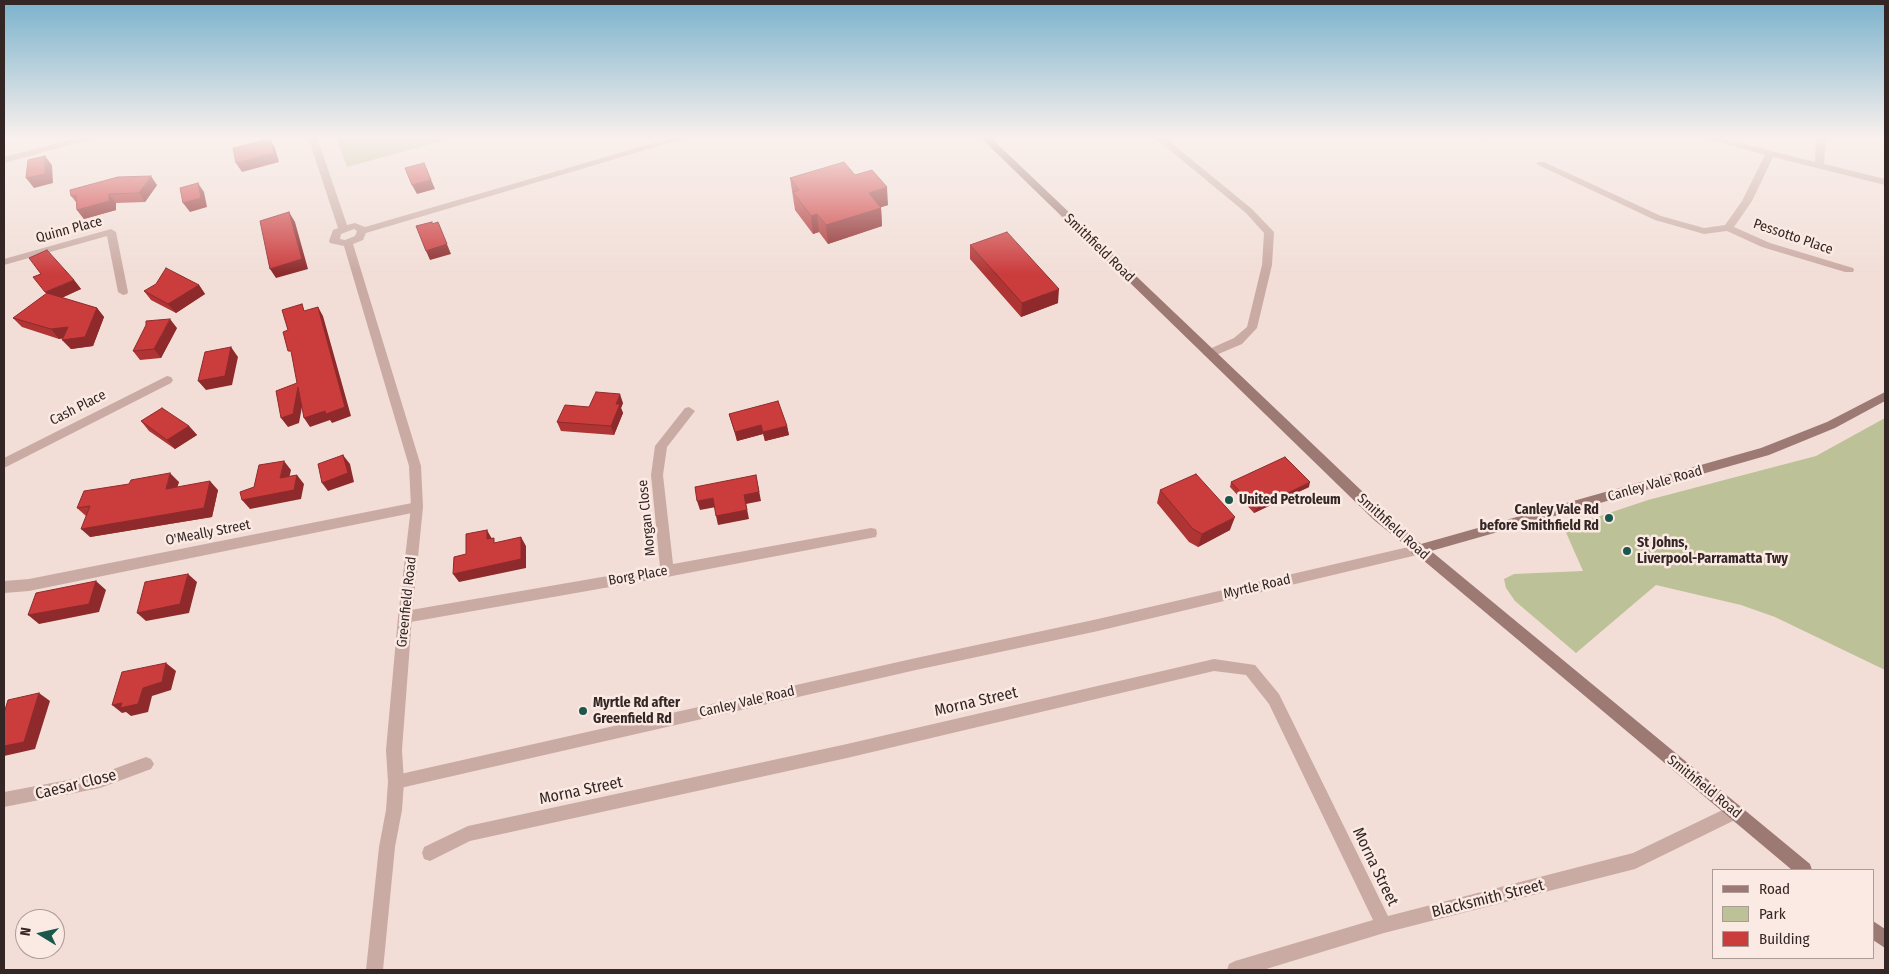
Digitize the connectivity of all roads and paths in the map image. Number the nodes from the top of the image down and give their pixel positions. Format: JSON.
{"nodes":[{"id":1,"x":328,"y":182,"type":"edge"},
{"id":2,"x":529,"y":182,"type":"edge"},
{"id":3,"x":1031,"y":182,"type":"edge"},
{"id":4,"x":1214,"y":182,"type":"edge"},
{"id":5,"x":1581,"y":182,"type":"edge"},
{"id":6,"x":1756,"y":182,"type":"edge"},
{"id":7,"x":344,"y":228,"type":"junction"},
{"id":8,"x":1728,"y":228,"type":"junction"},
{"id":9,"x":363,"y":231,"type":"junction"},
{"id":10,"x":348,"y":243,"type":"junction"},
{"id":11,"x":4,"y":262,"type":"edge"},
{"id":12,"x":1848,"y":270,"type":"dead end"},
{"id":13,"x":123,"y":292,"type":"dead end"},
{"id":14,"x":1209,"y":354,"type":"junction"},
{"id":15,"x":167,"y":380,"type":"dead end"},
{"id":16,"x":1885,"y":396,"type":"edge"},
{"id":17,"x":688,"y":411,"type":"dead end"},
{"id":18,"x":4,"y":463,"type":"edge"},
{"id":19,"x":417,"y":507,"type":"junction"},
{"id":20,"x":871,"y":533,"type":"dead end"},
{"id":21,"x":1417,"y":550,"type":"junction"},
{"id":22,"x":667,"y":572,"type":"junction"},
{"id":23,"x":4,"y":587,"type":"edge"},
{"id":24,"x":405,"y":617,"type":"junction"},
{"id":25,"x":1098,"y":625,"type":"joint"},
{"id":26,"x":146,"y":764,"type":"dead end"},
{"id":27,"x":396,"y":782,"type":"junction"},
{"id":28,"x":4,"y":800,"type":"edge"},
{"id":29,"x":1735,"y":812,"type":"junction"},
{"id":30,"x":430,"y":853,"type":"dead end"},
{"id":31,"x":1803,"y":869,"type":"edge"},
{"id":32,"x":1384,"y":925,"type":"junction"},
{"id":33,"x":1874,"y":930,"type":"edge"},
{"id":34,"x":1885,"y":940,"type":"edge"},
{"id":35,"x":375,"y":970,"type":"edge"},
{"id":36,"x":1235,"y":970,"type":"edge"}],
"edges":[{"from":1,"to":7,"type":"street"},
{"from":2,"to":9,"type":"street"},
{"from":3,"to":14,"type":"main road","name":"Smithfield Road"},
{"from":4,"to":14,"type":"street"},
{"from":5,"to":8,"type":"street"},
{"from":6,"to":8,"type":"street"},
{"from":7,"to":9,"type":"street"},
{"from":7,"to":10,"type":"street"},
{"from":8,"to":12,"type":"street","name":"Pessotto Place"},
{"from":9,"to":10,"type":"street"},
{"from":10,"to":19,"type":"street","name":"Greenfield Road"},
{"from":11,"to":13,"type":"street","name":"Quinn Place"},
{"from":14,"to":21,"type":"main road","name":"Smithfield Road"},
{"from":15,"to":18,"type":"street","name":"Cash Place"},
{"from":16,"to":21,"type":"main road","name":"Canley Vale Road"},
{"from":17,"to":22,"type":"street","name":"Morgan Close"},
{"from":19,"to":23,"type":"street","name":"O'Meally Street"},
{"from":19,"to":24,"type":"street","name":"Greenfield Road"},
{"from":20,"to":22,"type":"street","name":"Borg Place"},
{"from":21,"to":25,"type":"street","name":"Myrtle Road"},
{"from":21,"to":29,"type":"main road","name":"Smithfield Road"},
{"from":22,"to":24,"type":"street","name":"Borg Place"},
{"from":24,"to":27,"type":"street","name":"Greenfield Road"},
{"from":25,"to":27,"type":"street","name":"Canley Vale Road"},
{"from":26,"to":28,"type":"street","name":"Caesar Close"},
{"from":27,"to":35,"type":"street","name":"Greenfield Road"},
{"from":29,"to":31,"type":"main road","name":"Smithfield Road"},
{"from":29,"to":32,"type":"street","name":"Blacksmith Street"},
{"from":30,"to":32,"type":"street","name":"Morna Street"},
{"from":32,"to":36,"type":"street","name":"Blacksmith Street"},
{"from":33,"to":34,"type":"main road"}]}
